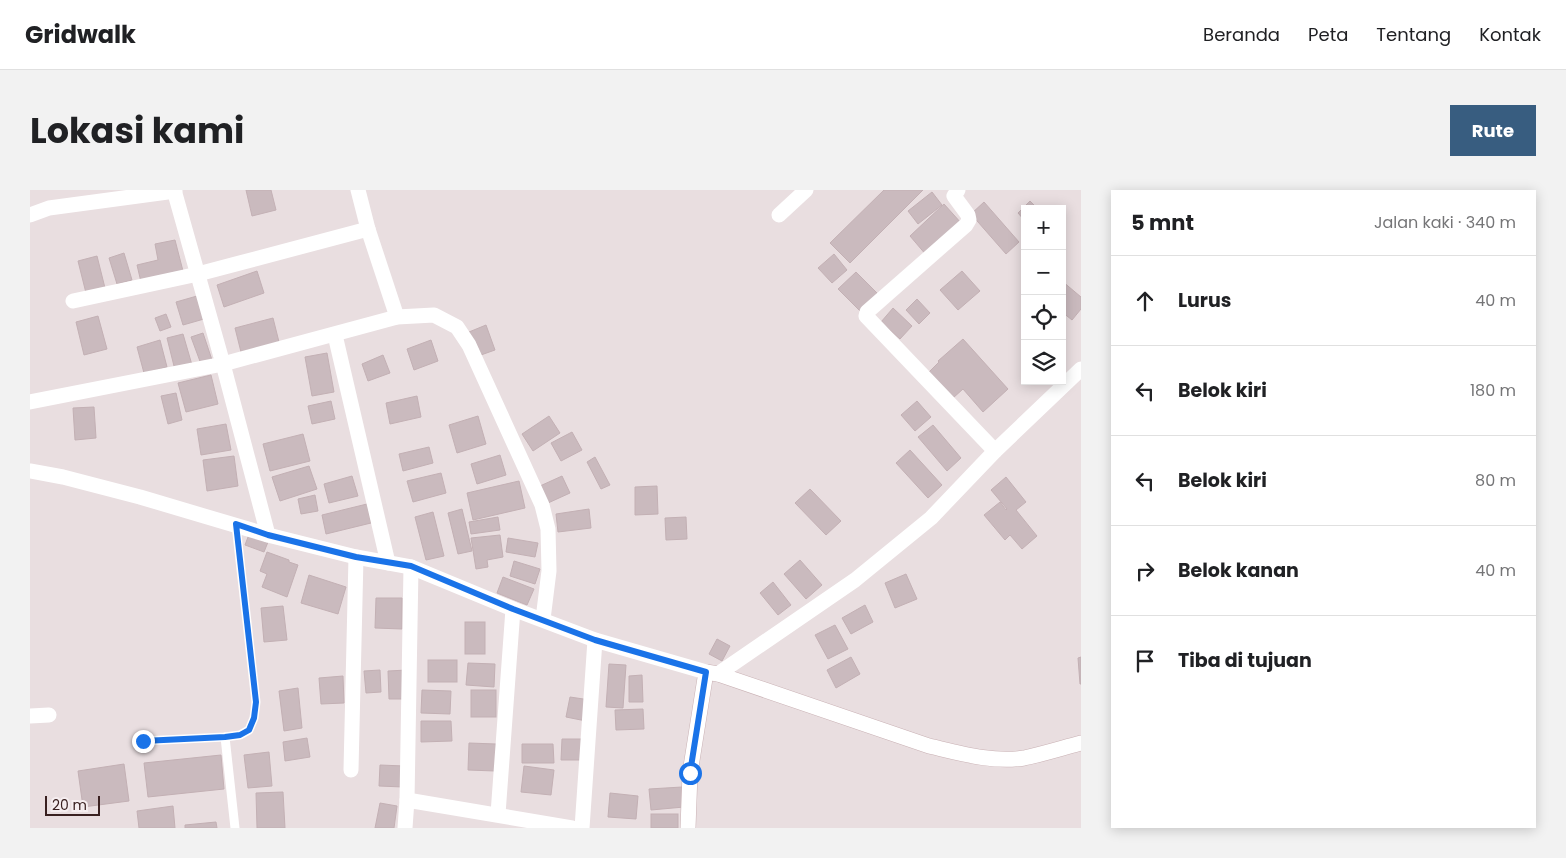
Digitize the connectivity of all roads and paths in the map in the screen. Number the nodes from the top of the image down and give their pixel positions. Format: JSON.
{"nodes":[{"id":1,"x":175,"y":190,"type":"edge"},
{"id":2,"x":358,"y":190,"type":"edge"},
{"id":3,"x":806,"y":190,"type":"edge"},
{"id":4,"x":958,"y":190,"type":"edge"},
{"id":5,"x":779,"y":215,"type":"dead end"},
{"id":6,"x":30,"y":216,"type":"edge"},
{"id":7,"x":368,"y":229,"type":"junction"},
{"id":8,"x":198,"y":274,"type":"junction"},
{"id":9,"x":73,"y":300,"type":"dead end"},
{"id":10,"x":397,"y":317,"type":"junction"},
{"id":11,"x":335,"y":335,"type":"junction"},
{"id":12,"x":223,"y":364,"type":"junction"},
{"id":13,"x":1081,"y":369,"type":"edge"},
{"id":14,"x":30,"y":402,"type":"edge"},
{"id":15,"x":996,"y":450,"type":"junction"},
{"id":16,"x":30,"y":472,"type":"edge"},
{"id":17,"x":236,"y":524,"type":"junction"},
{"id":18,"x":268,"y":535,"type":"junction"},
{"id":19,"x":356,"y":557,"type":"junction"},
{"id":20,"x":388,"y":563,"type":"junction"},
{"id":21,"x":411,"y":566,"type":"junction"},
{"id":22,"x":513,"y":609,"type":"junction"},
{"id":23,"x":542,"y":619,"type":"junction"},
{"id":24,"x":595,"y":640,"type":"junction"},
{"id":25,"x":712,"y":673,"type":"junction"},
{"id":26,"x":49,"y":715,"type":"dead end"},
{"id":27,"x":30,"y":716,"type":"edge"},
{"id":28,"x":225,"y":737,"type":"junction"},
{"id":29,"x":143,"y":741,"type":"dead end"},
{"id":30,"x":1081,"y":743,"type":"edge"},
{"id":31,"x":351,"y":770,"type":"dead end"},
{"id":32,"x":408,"y":800,"type":"junction"},
{"id":33,"x":498,"y":814,"type":"junction"},
{"id":34,"x":235,"y":828,"type":"edge"},
{"id":35,"x":405,"y":828,"type":"edge"},
{"id":36,"x":572,"y":828,"type":"edge"},
{"id":37,"x":582,"y":828,"type":"edge"},
{"id":38,"x":688,"y":828,"type":"edge"}],
"edges":[{"from":1,"to":6,"type":"street"},
{"from":1,"to":8,"type":"street"},
{"from":2,"to":7,"type":"street"},
{"from":3,"to":5,"type":"street"},
{"from":4,"to":15,"type":"street"},
{"from":7,"to":8,"type":"street"},
{"from":7,"to":10,"type":"street"},
{"from":8,"to":9,"type":"street"},
{"from":8,"to":12,"type":"street"},
{"from":10,"to":11,"type":"street"},
{"from":10,"to":23,"type":"street"},
{"from":11,"to":12,"type":"street"},
{"from":11,"to":20,"type":"street"},
{"from":12,"to":14,"type":"street"},
{"from":12,"to":18,"type":"street"},
{"from":13,"to":15,"type":"street"},
{"from":15,"to":25,"type":"street"},
{"from":16,"to":17,"type":"street"},
{"from":17,"to":18,"type":"street"},
{"from":17,"to":28,"type":"lane"},
{"from":18,"to":19,"type":"street"},
{"from":19,"to":20,"type":"street"},
{"from":19,"to":31,"type":"street"},
{"from":20,"to":21,"type":"street"},
{"from":21,"to":22,"type":"street"},
{"from":21,"to":32,"type":"street"},
{"from":22,"to":23,"type":"street"},
{"from":22,"to":33,"type":"street"},
{"from":23,"to":24,"type":"street"},
{"from":24,"to":25,"type":"street"},
{"from":24,"to":37,"type":"street"},
{"from":25,"to":30,"type":"street"},
{"from":25,"to":38,"type":"street"},
{"from":26,"to":27,"type":"street"},
{"from":28,"to":29,"type":"lane"},
{"from":28,"to":34,"type":"lane"},
{"from":32,"to":33,"type":"street"},
{"from":32,"to":35,"type":"street"},
{"from":33,"to":36,"type":"street"}]}
